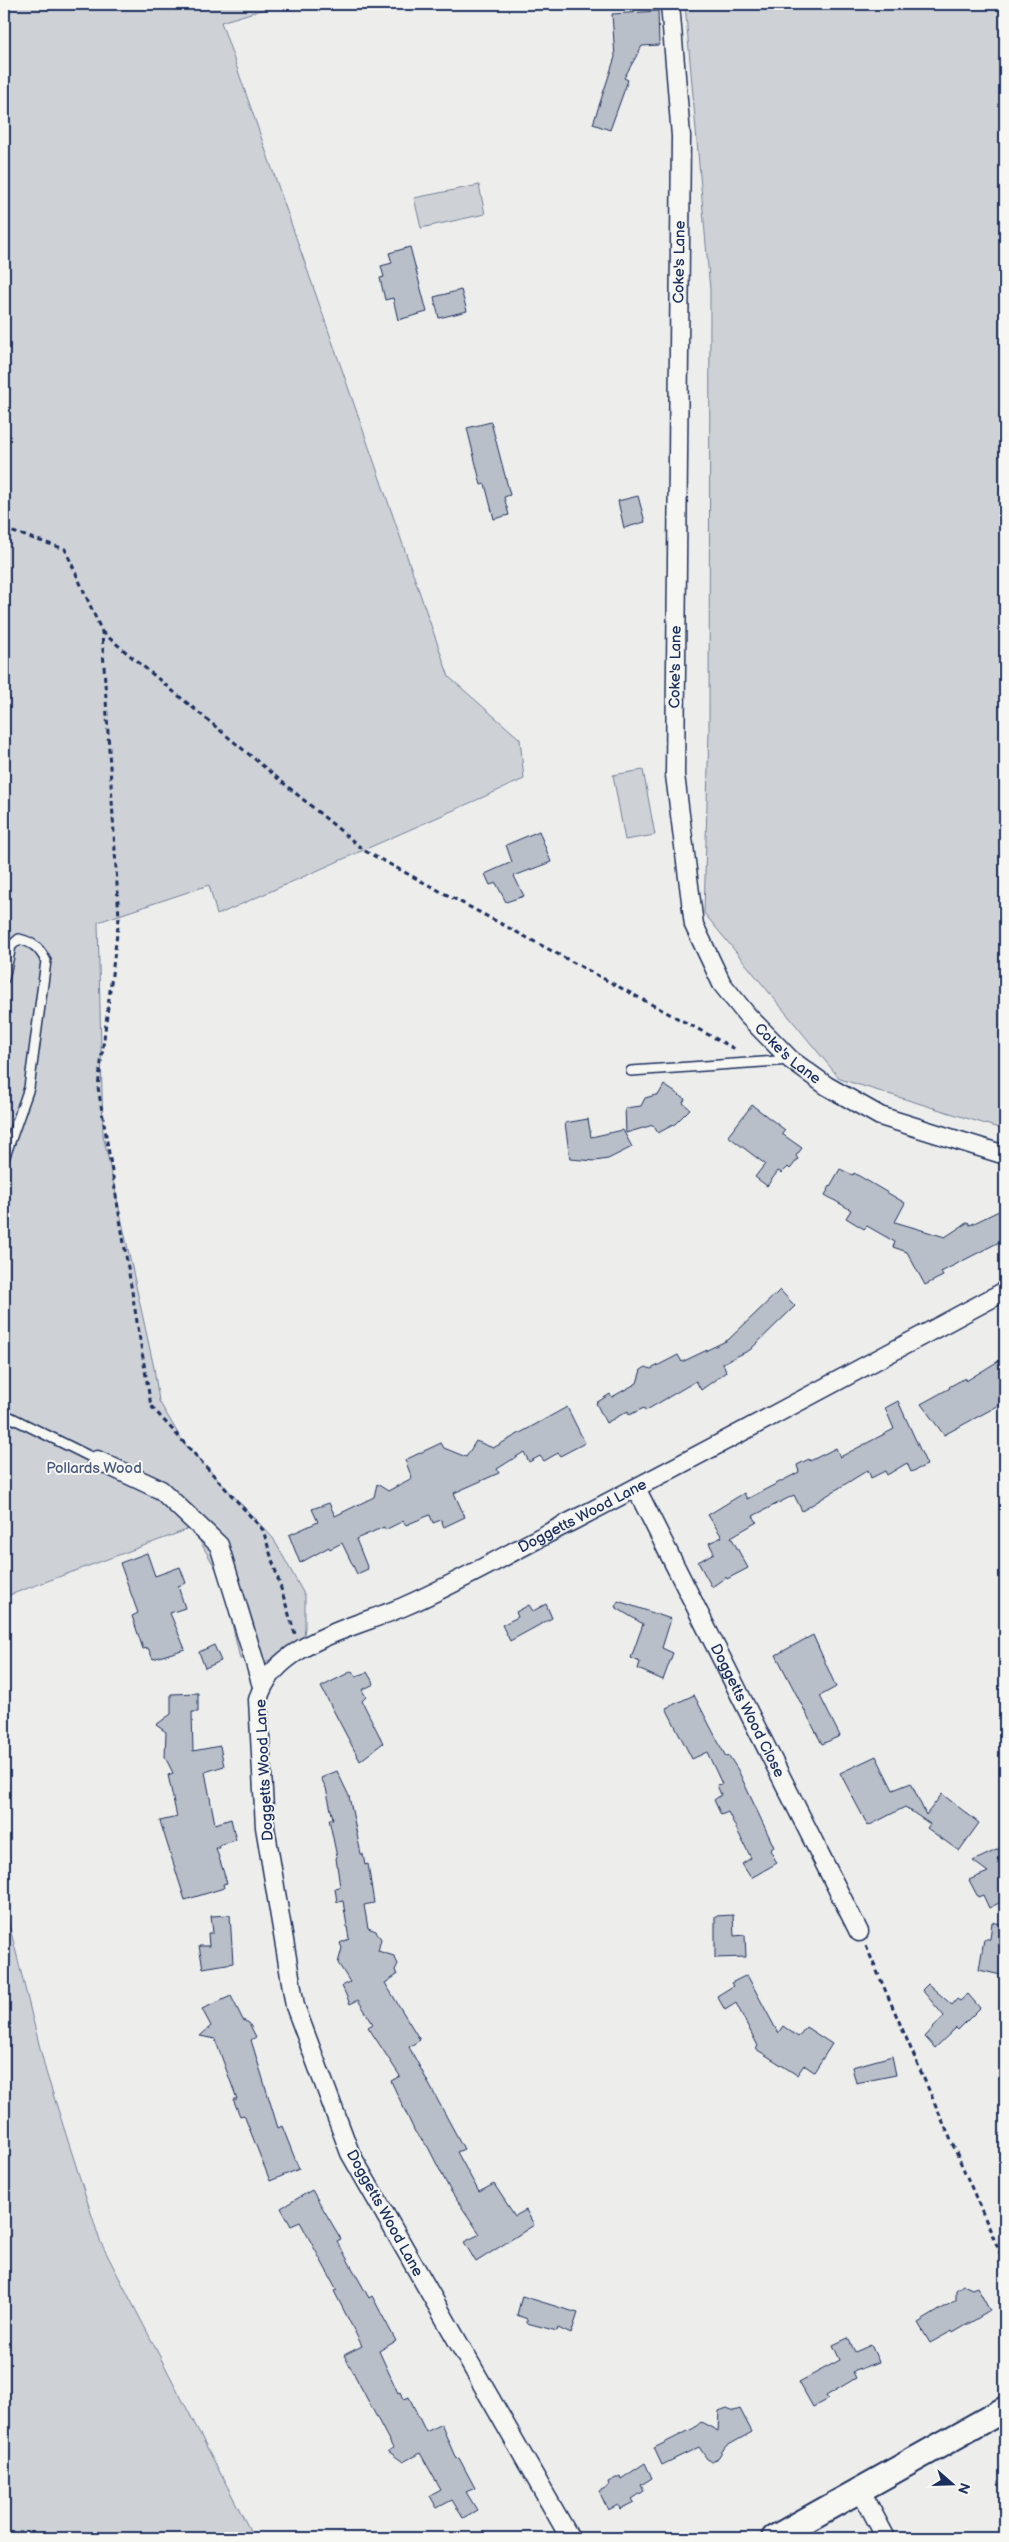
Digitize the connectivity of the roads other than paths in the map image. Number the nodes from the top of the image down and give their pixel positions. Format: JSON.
{"nodes":[{"id":1,"x":670,"y":4,"type":"edge"},
{"id":2,"x":4,"y":979,"type":"edge"},
{"id":3,"x":791,"y":1060,"type":"junction"},
{"id":4,"x":631,"y":1071,"type":"dead end"},
{"id":5,"x":1005,"y":1156,"type":"edge"},
{"id":6,"x":4,"y":1159,"type":"edge"},
{"id":7,"x":1005,"y":1292,"type":"edge"},
{"id":8,"x":4,"y":1414,"type":"edge"},
{"id":9,"x":97,"y":1460,"type":"joint"},
{"id":10,"x":636,"y":1488,"type":"junction"},
{"id":11,"x":262,"y":1686,"type":"junction"},
{"id":12,"x":859,"y":1932,"type":"road end"},
{"id":13,"x":1005,"y":2409,"type":"edge"},
{"id":14,"x":860,"y":2489,"type":"junction"},
{"id":15,"x":570,"y":2538,"type":"edge"},
{"id":16,"x":774,"y":2538,"type":"edge"},
{"id":17,"x":886,"y":2538,"type":"edge"}],
"edges":[{"from":1,"to":3,"type":"street","name":"Coke's Lane"},
{"from":2,"to":6,"type":"lane"},
{"from":3,"to":4,"type":"lane"},
{"from":3,"to":5,"type":"street","name":"Coke's Lane"},
{"from":7,"to":10,"type":"street","name":"Doggetts Wood Lane"},
{"from":8,"to":9,"type":"lane"},
{"from":9,"to":11,"type":"street"},
{"from":10,"to":11,"type":"street","name":"Doggetts Wood Lane"},
{"from":10,"to":12,"type":"street","name":"Doggetts Wood Close"},
{"from":11,"to":15,"type":"street","name":"Doggetts Wood Lane"},
{"from":13,"to":14,"type":"main road"},
{"from":14,"to":16,"type":"main road"},
{"from":14,"to":17,"type":"street"}]}
